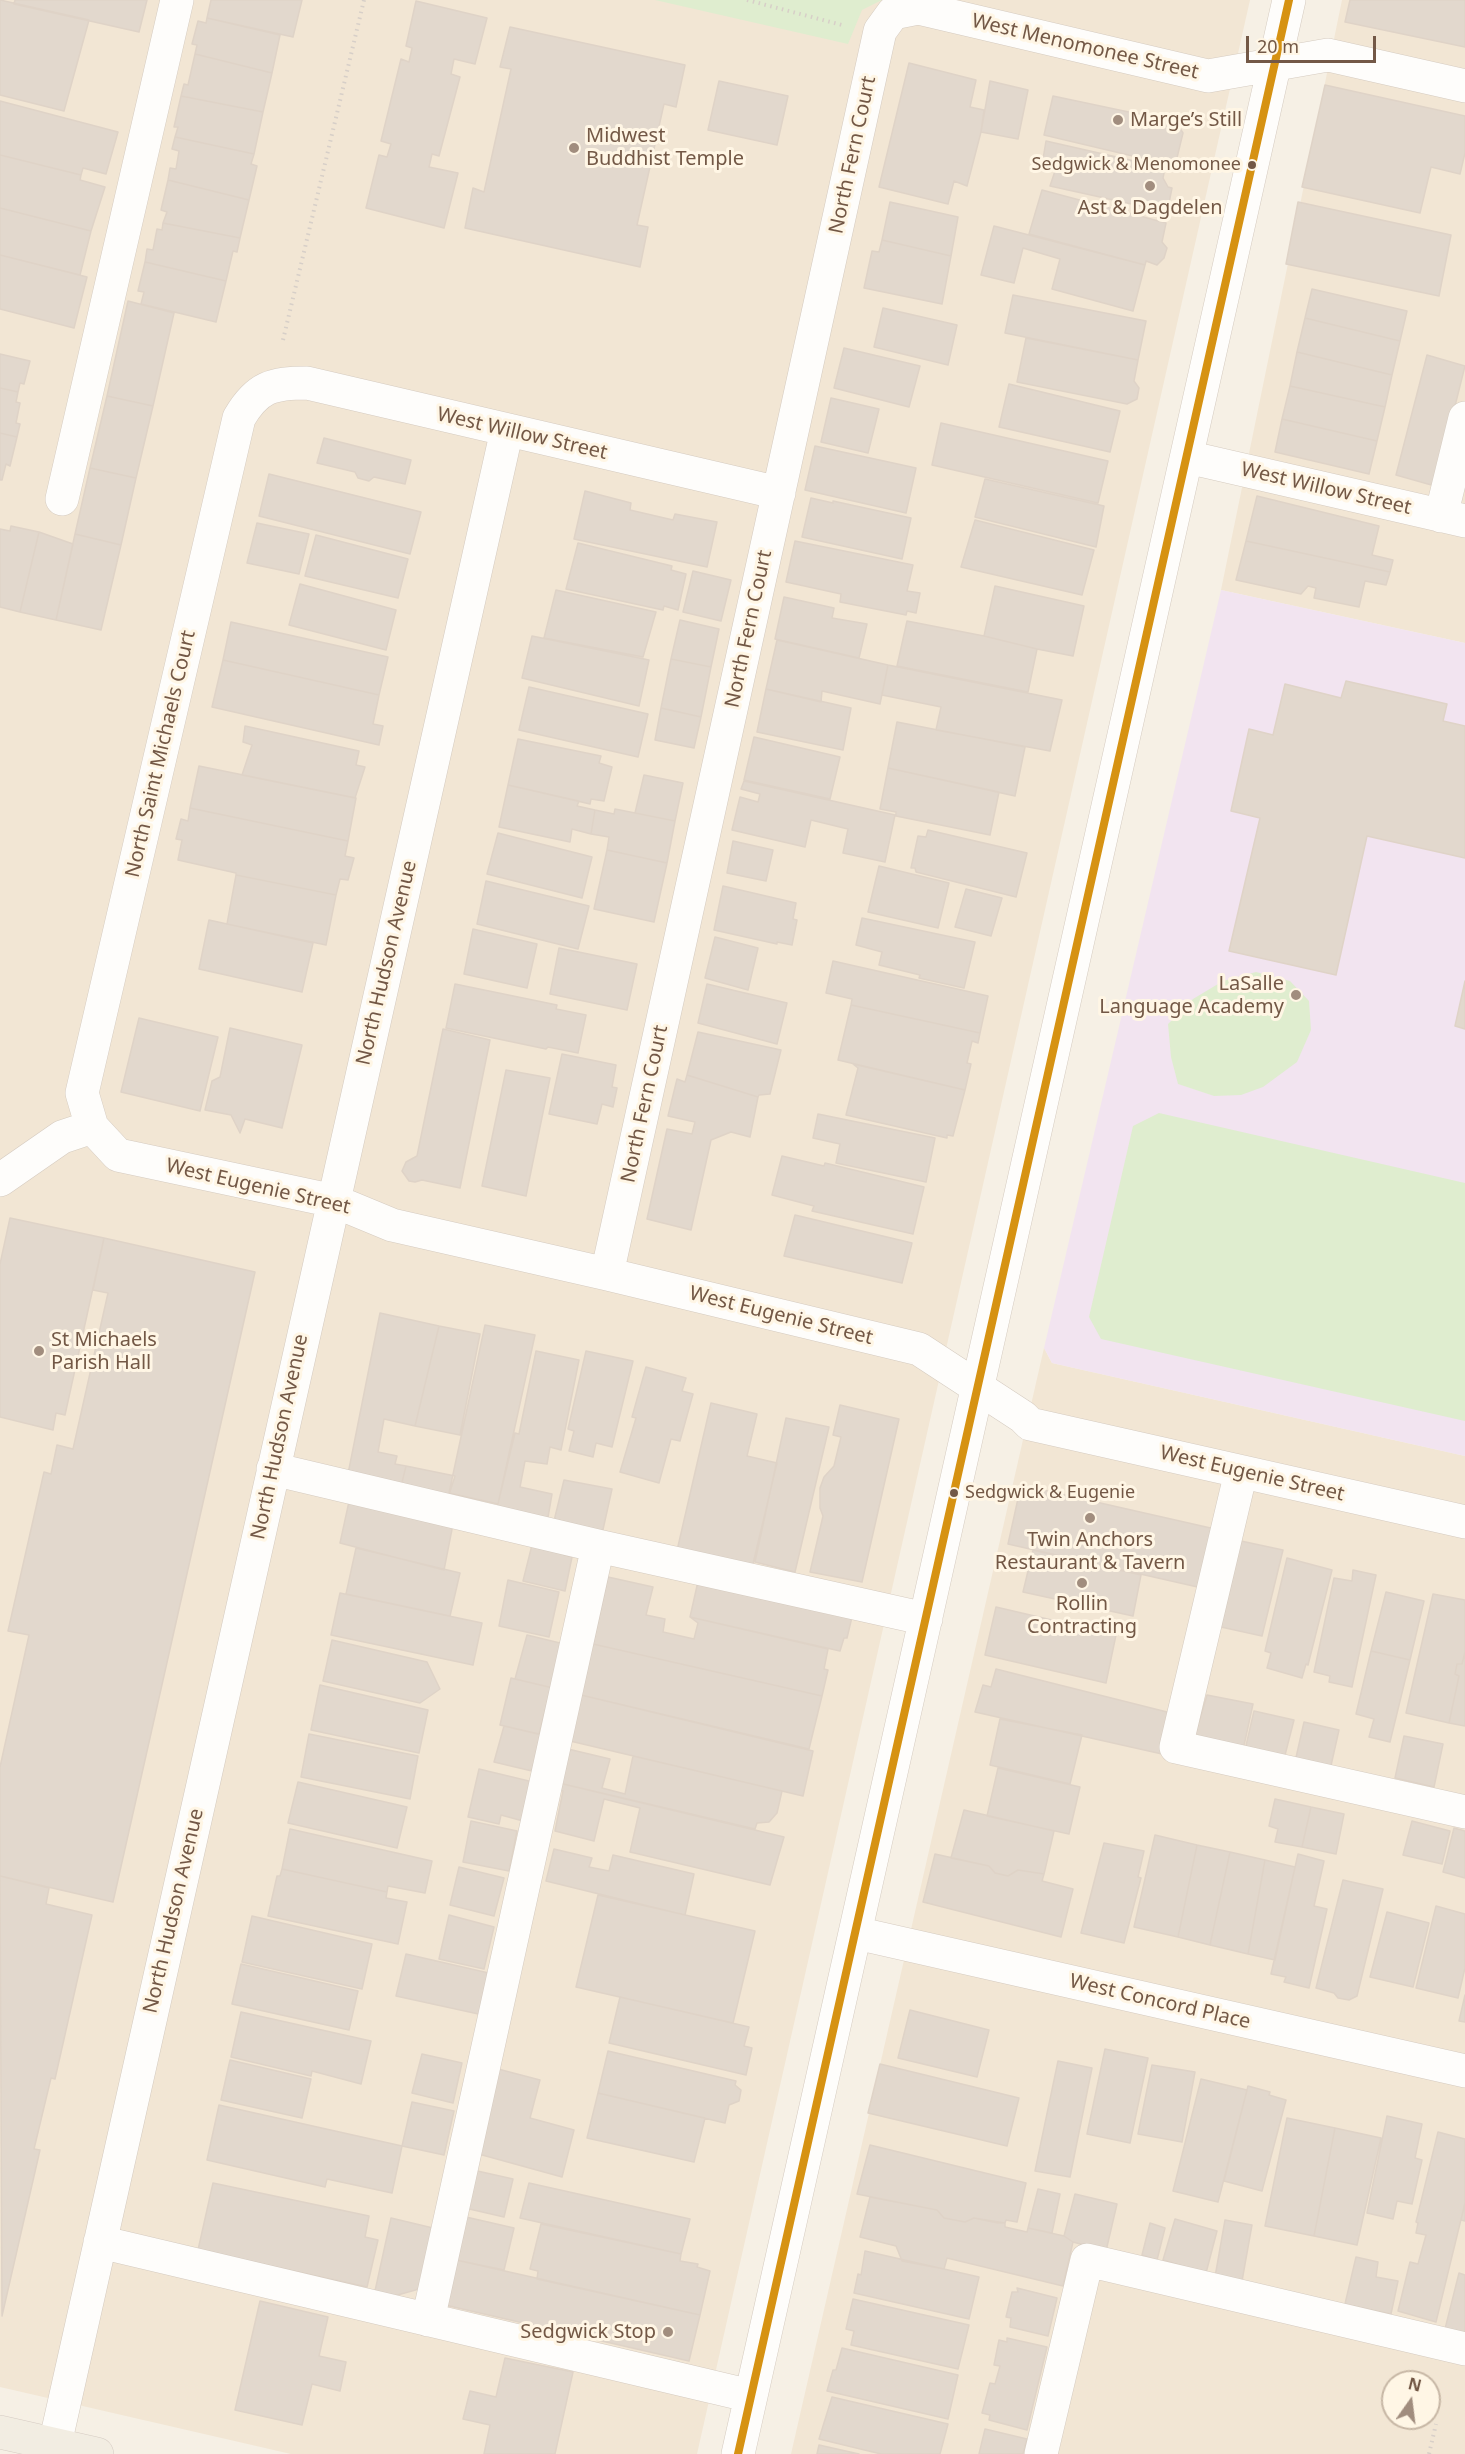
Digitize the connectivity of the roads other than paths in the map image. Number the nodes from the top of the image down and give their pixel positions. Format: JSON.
{"nodes":[{"id":1,"x":177,"y":0,"type":"edge"},
{"id":2,"x":1289,"y":0,"type":"edge"},
{"id":3,"x":918,"y":8,"type":"joint"},
{"id":4,"x":1275,"y":64,"type":"junction"},
{"id":5,"x":1465,"y":86,"type":"edge"},
{"id":6,"x":265,"y":389,"type":"joint"},
{"id":7,"x":1465,"y":418,"type":"edge"},
{"id":8,"x":507,"y":430,"type":"junction"},
{"id":9,"x":1187,"y":457,"type":"junction"},
{"id":10,"x":779,"y":494,"type":"junction"},
{"id":11,"x":62,"y":499,"type":"dead end"},
{"id":12,"x":1453,"y":519,"type":"edge"},
{"id":13,"x":92,"y":1127,"type":"junction"},
{"id":14,"x":0,"y":1180,"type":"edge"},
{"id":15,"x":333,"y":1201,"type":"junction"},
{"id":16,"x":607,"y":1274,"type":"junction"},
{"id":17,"x":978,"y":1388,"type":"junction"},
{"id":18,"x":273,"y":1469,"type":"junction"},
{"id":19,"x":1241,"y":1472,"type":"junction"},
{"id":20,"x":1465,"y":1522,"type":"edge"},
{"id":21,"x":598,"y":1546,"type":"junction"},
{"id":22,"x":926,"y":1619,"type":"junction"},
{"id":23,"x":1465,"y":1812,"type":"edge"},
{"id":24,"x":856,"y":1933,"type":"junction"},
{"id":25,"x":1465,"y":2071,"type":"edge"},
{"id":26,"x":100,"y":2242,"type":"junction"},
{"id":27,"x":428,"y":2320,"type":"junction"},
{"id":28,"x":1465,"y":2349,"type":"edge"},
{"id":29,"x":752,"y":2396,"type":"junction"},
{"id":30,"x":0,"y":2432,"type":"edge"},
{"id":31,"x":55,"y":2445,"type":"junction"},
{"id":32,"x":97,"y":2454,"type":"edge"},
{"id":33,"x":738,"y":2454,"type":"edge"},
{"id":34,"x":1041,"y":2454,"type":"edge"}],
"edges":[{"from":1,"to":11,"type":"street"},
{"from":2,"to":4,"type":"street"},
{"from":3,"to":4,"type":"street","name":"West Menomonee Street"},
{"from":3,"to":10,"type":"street","name":"North Fern Court"},
{"from":4,"to":5,"type":"street","name":"West Menomonee Street"},
{"from":4,"to":9,"type":"street"},
{"from":6,"to":8,"type":"street","name":"West Willow Street"},
{"from":6,"to":13,"type":"street","name":"North Saint Michaels Court"},
{"from":7,"to":12,"type":"street"},
{"from":8,"to":10,"type":"street","name":"West Willow Street"},
{"from":8,"to":15,"type":"street","name":"North Hudson Avenue"},
{"from":9,"to":12,"type":"street","name":"West Willow Street"},
{"from":9,"to":17,"type":"street"},
{"from":10,"to":16,"type":"street","name":"North Fern Court"},
{"from":13,"to":14,"type":"street"},
{"from":13,"to":15,"type":"street","name":"West Eugenie Street"},
{"from":15,"to":16,"type":"street","name":"West Eugenie Street"},
{"from":15,"to":18,"type":"street","name":"North Hudson Avenue"},
{"from":16,"to":17,"type":"street","name":"West Eugenie Street"},
{"from":17,"to":19,"type":"street","name":"West Eugenie Street"},
{"from":17,"to":22,"type":"street"},
{"from":18,"to":21,"type":"street"},
{"from":18,"to":26,"type":"street","name":"North Hudson Avenue"},
{"from":19,"to":20,"type":"street","name":"West Eugenie Street"},
{"from":19,"to":23,"type":"street"},
{"from":21,"to":22,"type":"street"},
{"from":21,"to":27,"type":"street"},
{"from":22,"to":24,"type":"street"},
{"from":24,"to":25,"type":"street","name":"West Concord Place"},
{"from":24,"to":29,"type":"street"},
{"from":26,"to":27,"type":"street"},
{"from":26,"to":31,"type":"street","name":"North Hudson Avenue"},
{"from":27,"to":29,"type":"street"},
{"from":28,"to":34,"type":"street"},
{"from":29,"to":33,"type":"street"},
{"from":30,"to":31,"type":"main road"},
{"from":31,"to":32,"type":"main road"}]}
